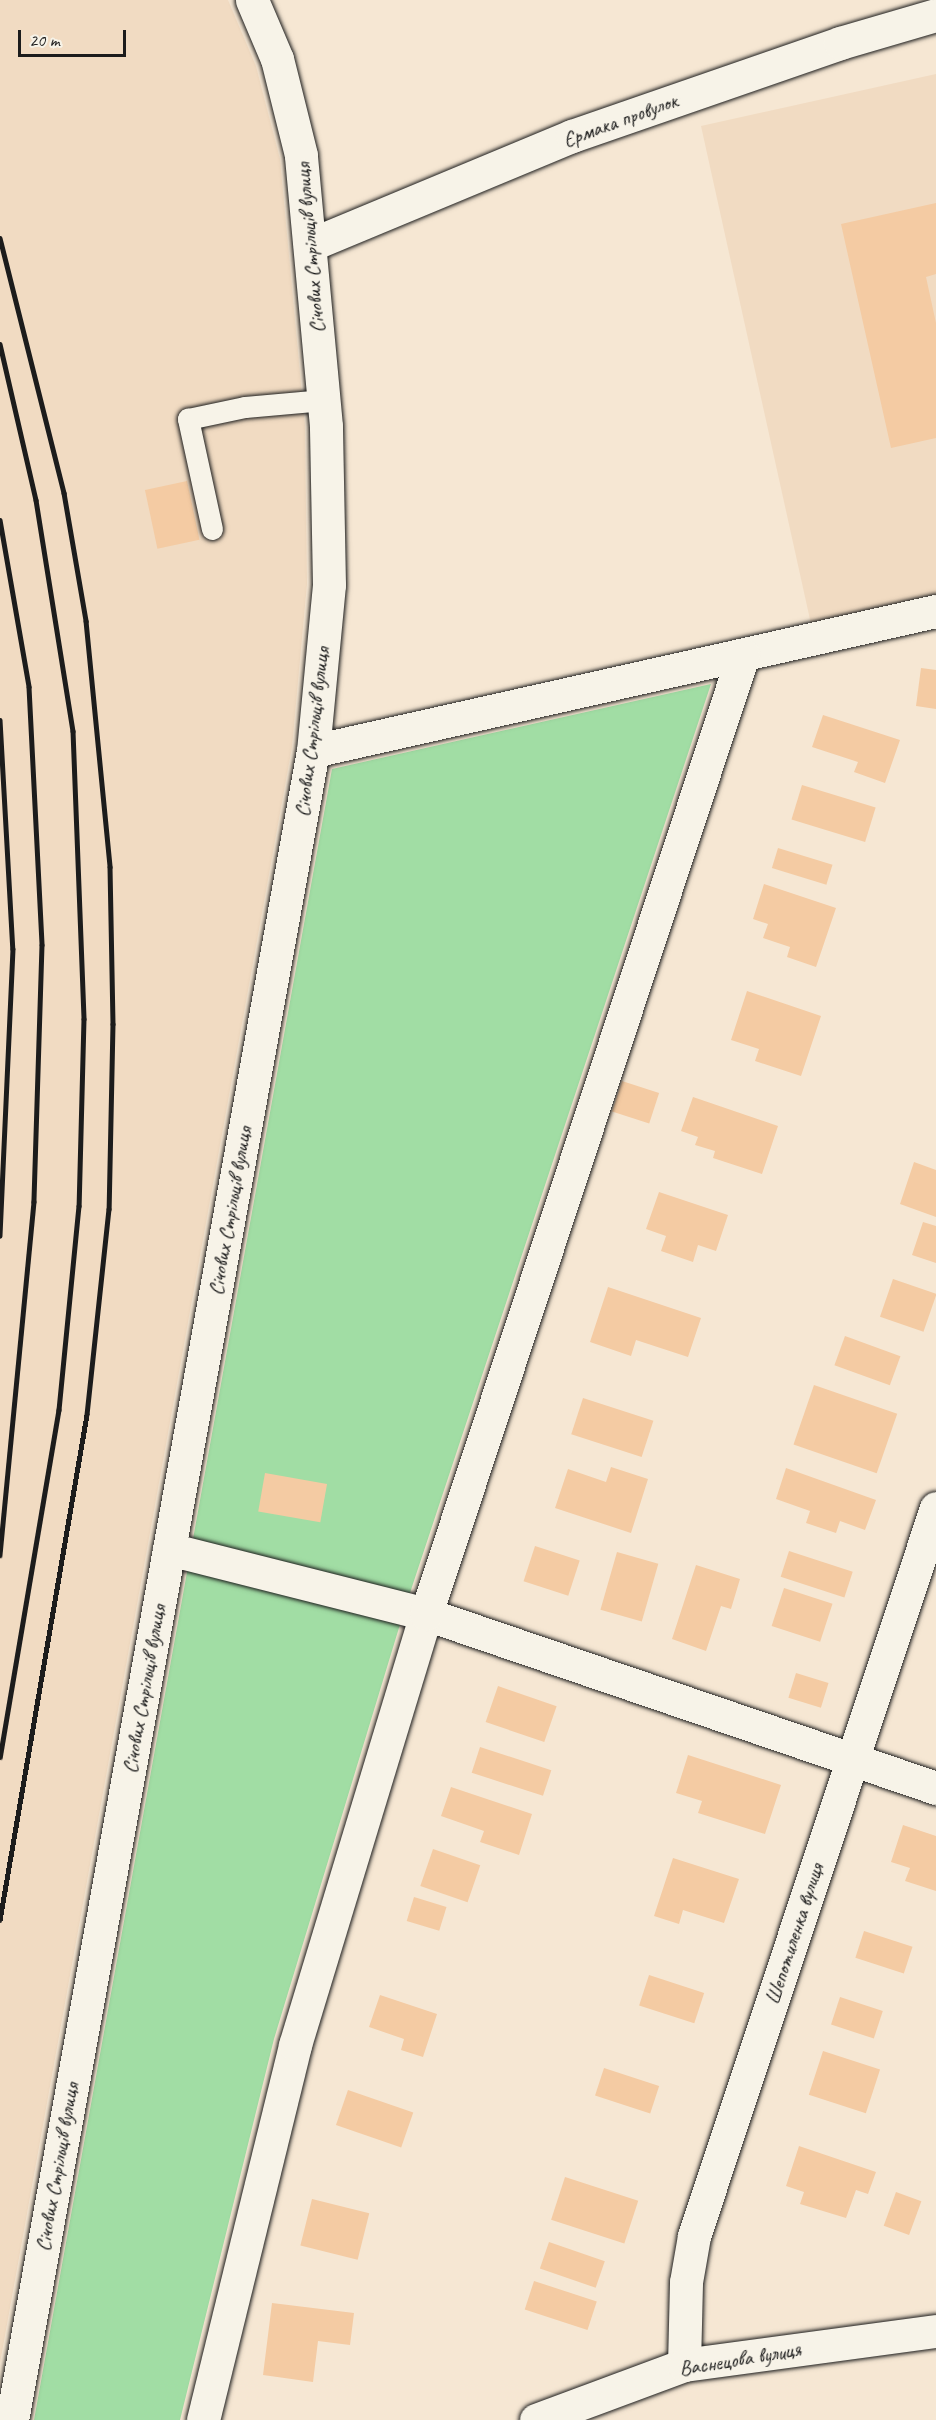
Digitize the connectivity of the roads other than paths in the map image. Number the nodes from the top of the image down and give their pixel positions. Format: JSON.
{"nodes":[{"id":1,"x":252,"y":0,"type":"edge"},
{"id":2,"x":936,"y":15,"type":"edge"},
{"id":3,"x":310,"y":245,"type":"junction"},
{"id":4,"x":324,"y":400,"type":"junction"},
{"id":5,"x":212,"y":529,"type":"dead end"},
{"id":6,"x":936,"y":611,"type":"edge"},
{"id":7,"x":743,"y":655,"type":"junction"},
{"id":8,"x":313,"y":751,"type":"junction"},
{"id":9,"x":936,"y":1508,"type":"edge"},
{"id":10,"x":169,"y":1549,"type":"junction"},
{"id":11,"x":426,"y":1614,"type":"junction"},
{"id":12,"x":852,"y":1760,"type":"junction"},
{"id":13,"x":936,"y":1788,"type":"edge"},
{"id":14,"x":929,"y":2338,"type":"edge"},
{"id":15,"x":684,"y":2365,"type":"junction"},
{"id":16,"x":12,"y":2420,"type":"edge"},
{"id":17,"x":203,"y":2420,"type":"edge"},
{"id":18,"x":536,"y":2420,"type":"edge"}],
"edges":[{"from":1,"to":3,"type":"street","name":"Січових Стрільців вулиця"},
{"from":2,"to":3,"type":"street","name":"Єрмака провулок"},
{"from":3,"to":4,"type":"street","name":"Січових Стрільців вулиця"},
{"from":4,"to":5,"type":"lane"},
{"from":4,"to":8,"type":"street","name":"Січових Стрільців вулиця"},
{"from":6,"to":7,"type":"street"},
{"from":7,"to":8,"type":"street"},
{"from":7,"to":11,"type":"street"},
{"from":8,"to":10,"type":"street","name":"Січових Стрільців вулиця"},
{"from":9,"to":12,"type":"street","name":"Шепотиленка вулиця"},
{"from":10,"to":11,"type":"street"},
{"from":10,"to":16,"type":"street","name":"Січових Стрільців вулиця"},
{"from":11,"to":12,"type":"street"},
{"from":11,"to":17,"type":"street"},
{"from":12,"to":13,"type":"street"},
{"from":12,"to":15,"type":"street","name":"Шепотиленка вулиця"},
{"from":14,"to":15,"type":"street","name":"Васнецова вулиця"},
{"from":15,"to":18,"type":"street","name":"Васнецова вулиця"}]}
